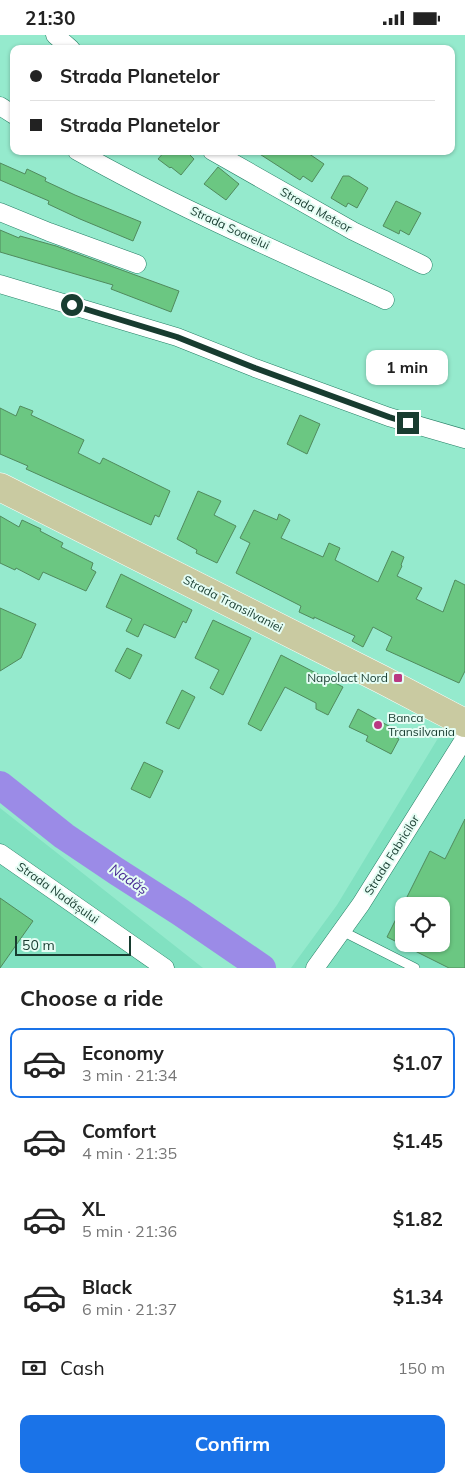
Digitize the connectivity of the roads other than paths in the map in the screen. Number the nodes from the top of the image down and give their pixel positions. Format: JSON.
{"nodes":[{"id":1,"x":55,"y":35,"type":"edge"},
{"id":2,"x":66,"y":45,"type":"edge"},
{"id":3,"x":84,"y":155,"type":"edge"},
{"id":4,"x":219,"y":155,"type":"edge"},
{"id":5,"x":0,"y":212,"type":"edge"},
{"id":6,"x":137,"y":264,"type":"dead end"},
{"id":7,"x":423,"y":265,"type":"dead end"},
{"id":8,"x":0,"y":284,"type":"edge"},
{"id":9,"x":385,"y":300,"type":"dead end"},
{"id":10,"x":465,"y":439,"type":"edge"},
{"id":11,"x":0,"y":487,"type":"edge"},
{"id":12,"x":465,"y":723,"type":"edge"},
{"id":13,"x":465,"y":738,"type":"edge"},
{"id":14,"x":0,"y":853,"type":"edge"},
{"id":15,"x":342,"y":931,"type":"junction"},
{"id":16,"x":165,"y":968,"type":"edge"},
{"id":17,"x":315,"y":968,"type":"edge"},
{"id":18,"x":415,"y":968,"type":"edge"}],
"edges":[{"from":1,"to":2,"type":"street"},
{"from":3,"to":9,"type":"street","name":"Strada Soarelui"},
{"from":4,"to":7,"type":"street","name":"Strada Meteor"},
{"from":5,"to":6,"type":"street"},
{"from":8,"to":10,"type":"street"},
{"from":11,"to":12,"type":"main road","name":"Strada Transilvaniei"},
{"from":13,"to":15,"type":"street","name":"Strada Fabricilor"},
{"from":14,"to":16,"type":"street","name":"Strada Nadășului"},
{"from":15,"to":17,"type":"street","name":"Strada Fabricilor"},
{"from":15,"to":18,"type":"lane"}]}
